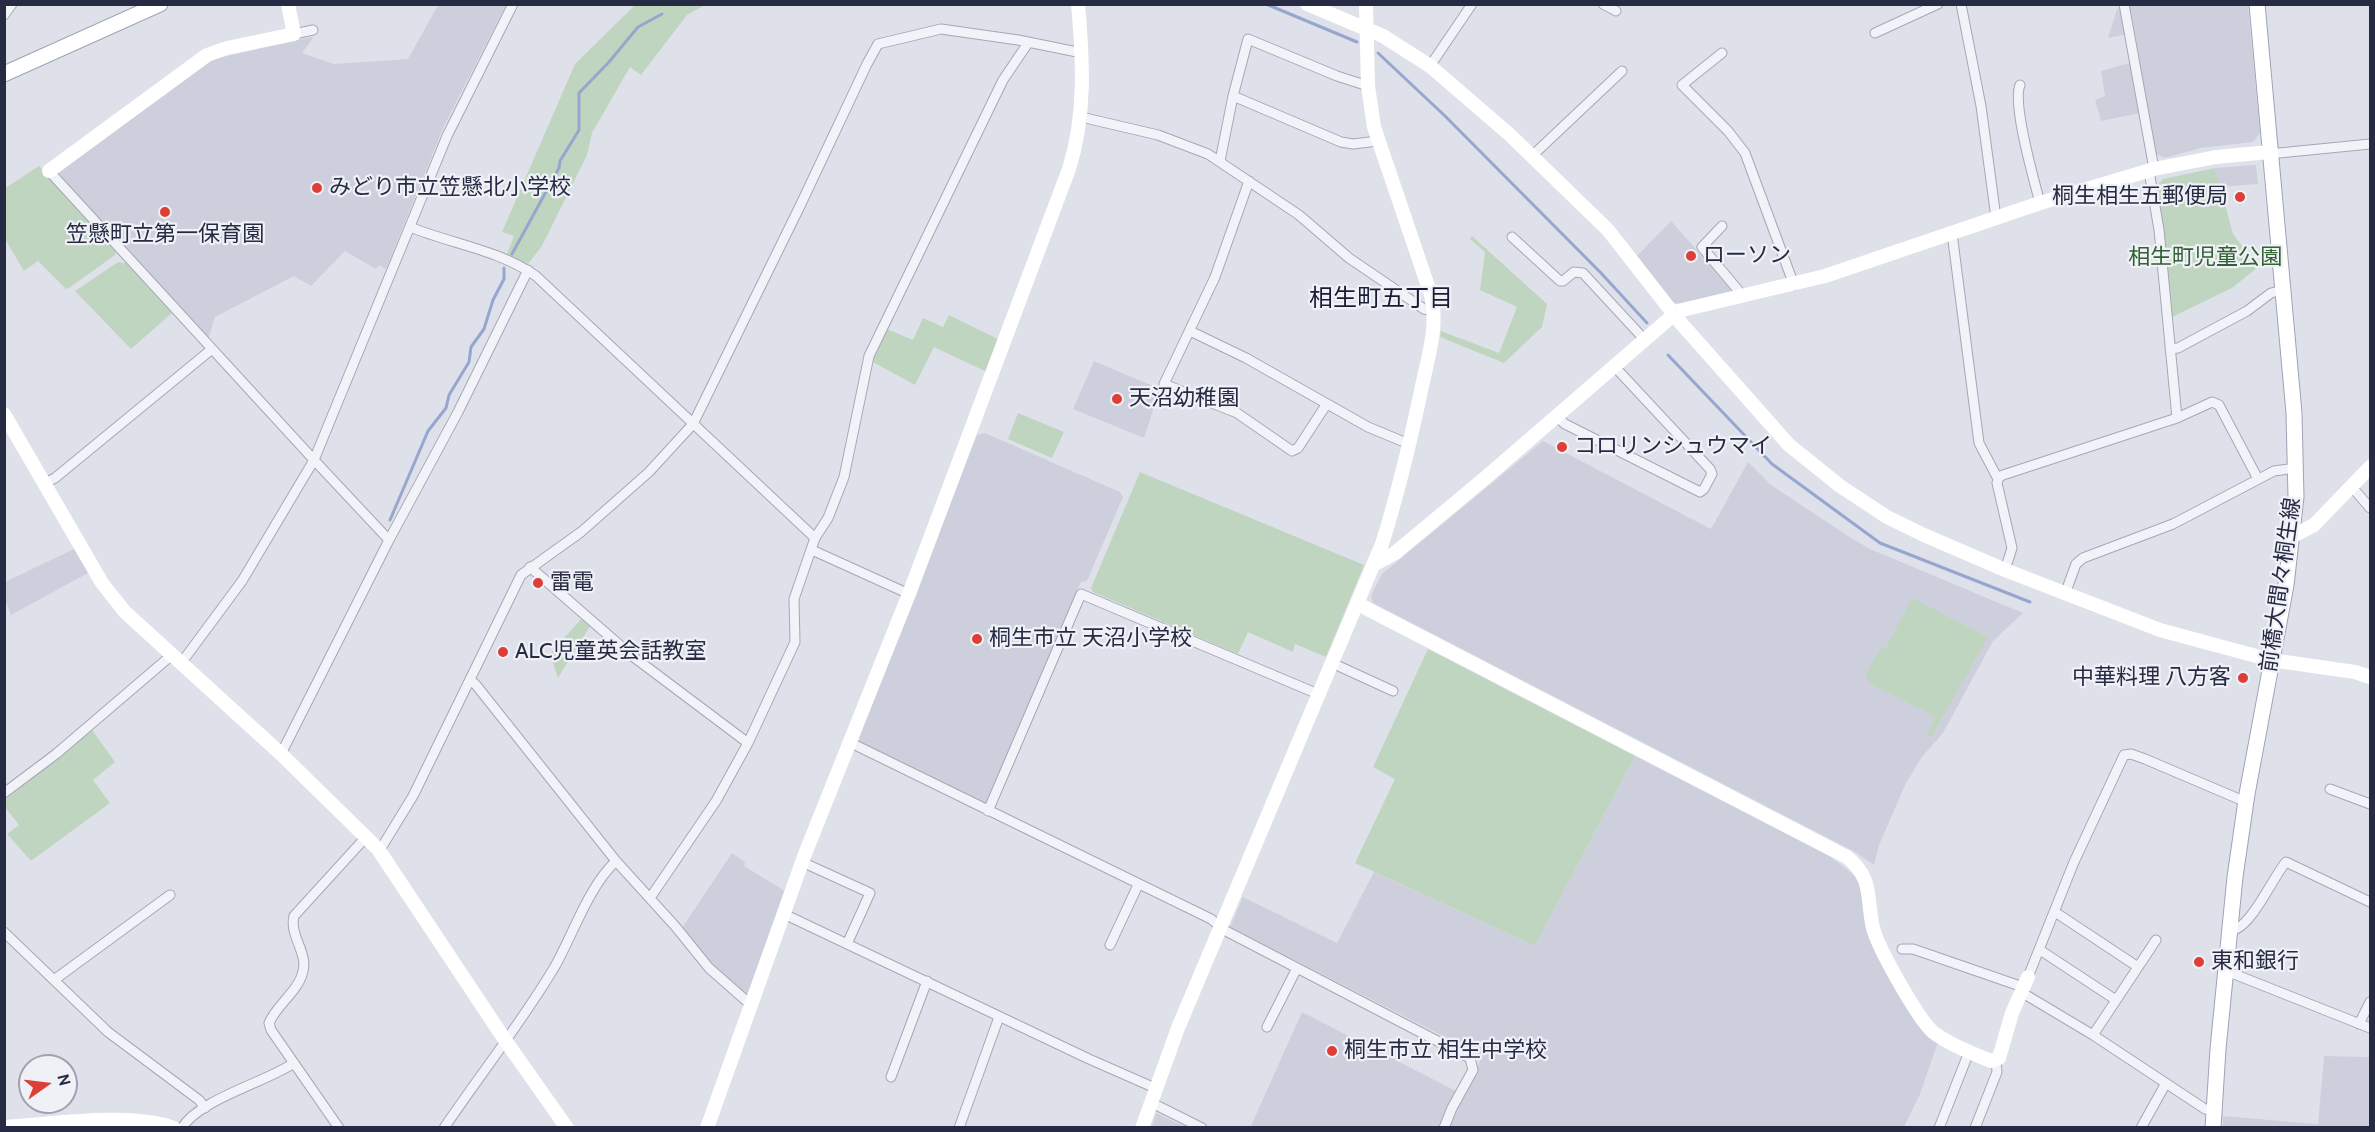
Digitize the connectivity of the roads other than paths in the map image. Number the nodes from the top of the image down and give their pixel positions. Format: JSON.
{"nodes":[{"id":1,"x":12,"y":4,"type":"edge"},
{"id":2,"x":160,"y":4,"type":"edge"},
{"id":3,"x":288,"y":4,"type":"edge"},
{"id":4,"x":513,"y":4,"type":"edge"},
{"id":5,"x":1078,"y":4,"type":"edge"},
{"id":6,"x":1307,"y":4,"type":"edge"},
{"id":7,"x":1366,"y":4,"type":"edge"},
{"id":8,"x":1472,"y":4,"type":"edge"},
{"id":9,"x":1603,"y":4,"type":"edge"},
{"id":10,"x":1938,"y":4,"type":"edge"},
{"id":11,"x":1961,"y":4,"type":"edge"},
{"id":12,"x":2124,"y":4,"type":"edge"},
{"id":13,"x":2257,"y":4,"type":"edge"},
{"id":14,"x":1616,"y":11,"type":"dead end"},
{"id":15,"x":4,"y":15,"type":"edge"},
{"id":16,"x":1367,"y":29,"type":"junction"},
{"id":17,"x":313,"y":30,"type":"dead end"},
{"id":18,"x":1875,"y":33,"type":"dead end"},
{"id":19,"x":294,"y":34,"type":"junction"},
{"id":20,"x":1028,"y":43,"type":"junction"},
{"id":21,"x":1082,"y":53,"type":"junction"},
{"id":22,"x":1722,"y":53,"type":"dead end"},
{"id":23,"x":1430,"y":66,"type":"junction"},
{"id":24,"x":1622,"y":71,"type":"dead end"},
{"id":25,"x":4,"y":74,"type":"edge"},
{"id":26,"x":2020,"y":85,"type":"dead end"},
{"id":27,"x":1368,"y":86,"type":"junction"},
{"id":28,"x":1233,"y":96,"type":"junction"},
{"id":29,"x":1081,"y":117,"type":"junction"},
{"id":30,"x":1378,"y":141,"type":"junction"},
{"id":31,"x":2370,"y":144,"type":"edge"},
{"id":32,"x":2270,"y":152,"type":"junction"},
{"id":33,"x":1532,"y":156,"type":"junction"},
{"id":34,"x":1220,"y":161,"type":"junction"},
{"id":35,"x":2151,"y":170,"type":"junction"},
{"id":36,"x":50,"y":171,"type":"joint"},
{"id":37,"x":1249,"y":181,"type":"junction"},
{"id":38,"x":2040,"y":203,"type":"junction"},
{"id":39,"x":1996,"y":218,"type":"junction"},
{"id":40,"x":1722,"y":226,"type":"dead end"},
{"id":41,"x":410,"y":227,"type":"junction"},
{"id":42,"x":1952,"y":233,"type":"junction"},
{"id":43,"x":1512,"y":237,"type":"dead end"},
{"id":44,"x":528,"y":270,"type":"junction"},
{"id":45,"x":1794,"y":285,"type":"junction"},
{"id":46,"x":2283,"y":290,"type":"junction"},
{"id":47,"x":1743,"y":296,"type":"junction"},
{"id":48,"x":1434,"y":311,"type":"junction"},
{"id":49,"x":1673,"y":314,"type":"junction"},
{"id":50,"x":1190,"y":332,"type":"junction"},
{"id":51,"x":1644,"y":339,"type":"junction"},
{"id":52,"x":212,"y":349,"type":"junction"},
{"id":53,"x":2170,"y":349,"type":"junction"},
{"id":54,"x":1614,"y":366,"type":"junction"},
{"id":55,"x":1326,"y":405,"type":"junction"},
{"id":56,"x":4,"y":414,"type":"edge"},
{"id":57,"x":1557,"y":417,"type":"junction"},
{"id":58,"x":2177,"y":418,"type":"junction"},
{"id":59,"x":693,"y":424,"type":"junction"},
{"id":60,"x":1409,"y":444,"type":"junction"},
{"id":61,"x":314,"y":460,"type":"junction"},
{"id":62,"x":2370,"y":467,"type":"edge"},
{"id":63,"x":2296,"y":468,"type":"junction"},
{"id":64,"x":1998,"y":479,"type":"junction"},
{"id":65,"x":2258,"y":479,"type":"junction"},
{"id":66,"x":45,"y":483,"type":"junction"},
{"id":67,"x":2352,"y":487,"type":"junction"},
{"id":68,"x":2370,"y":508,"type":"edge"},
{"id":69,"x":2292,"y":536,"type":"junction"},
{"id":70,"x":815,"y":538,"type":"junction"},
{"id":71,"x":389,"y":540,"type":"junction"},
{"id":72,"x":812,"y":550,"type":"junction"},
{"id":73,"x":1373,"y":565,"type":"junction"},
{"id":74,"x":530,"y":567,"type":"junction"},
{"id":75,"x":2005,"y":570,"type":"junction"},
{"id":76,"x":909,"y":594,"type":"junction"},
{"id":77,"x":2065,"y":594,"type":"junction"},
{"id":78,"x":1358,"y":604,"type":"junction"},
{"id":79,"x":178,"y":658,"type":"junction"},
{"id":80,"x":2271,"y":660,"type":"junction"},
{"id":81,"x":1332,"y":663,"type":"junction"},
{"id":82,"x":2370,"y":677,"type":"edge"},
{"id":83,"x":470,"y":680,"type":"junction"},
{"id":84,"x":1394,"y":691,"type":"dead end"},
{"id":85,"x":1318,"y":694,"type":"junction"},
{"id":86,"x":849,"y":742,"type":"junction"},
{"id":87,"x":748,"y":743,"type":"junction"},
{"id":88,"x":281,"y":754,"type":"junction"},
{"id":89,"x":2330,"y":789,"type":"dead end"},
{"id":90,"x":4,"y":793,"type":"edge"},
{"id":91,"x":2246,"y":802,"type":"junction"},
{"id":92,"x":2370,"y":804,"type":"edge"},
{"id":93,"x":988,"y":811,"type":"junction"},
{"id":94,"x":366,"y":837,"type":"junction"},
{"id":95,"x":378,"y":849,"type":"junction"},
{"id":96,"x":616,"y":861,"type":"junction"},
{"id":97,"x":802,"y":862,"type":"junction"},
{"id":98,"x":1138,"y":885,"type":"junction"},
{"id":99,"x":170,"y":895,"type":"dead end"},
{"id":100,"x":650,"y":898,"type":"junction"},
{"id":101,"x":2370,"y":902,"type":"edge"},
{"id":102,"x":2055,"y":912,"type":"junction"},
{"id":103,"x":784,"y":914,"type":"junction"},
{"id":104,"x":1220,"y":926,"type":"junction"},
{"id":105,"x":2229,"y":931,"type":"junction"},
{"id":106,"x":4,"y":932,"type":"edge"},
{"id":107,"x":2156,"y":940,"type":"dead end"},
{"id":108,"x":848,"y":944,"type":"junction"},
{"id":109,"x":1110,"y":945,"type":"dead end"},
{"id":110,"x":1902,"y":949,"type":"dead end"},
{"id":111,"x":2040,"y":950,"type":"junction"},
{"id":112,"x":2138,"y":967,"type":"junction"},
{"id":113,"x":1297,"y":968,"type":"junction"},
{"id":114,"x":2225,"y":972,"type":"junction"},
{"id":115,"x":54,"y":980,"type":"junction"},
{"id":116,"x":927,"y":981,"type":"junction"},
{"id":117,"x":2024,"y":985,"type":"junction"},
{"id":118,"x":2116,"y":1000,"type":"junction"},
{"id":119,"x":2370,"y":1002,"type":"edge"},
{"id":120,"x":752,"y":1005,"type":"junction"},
{"id":121,"x":999,"y":1017,"type":"junction"},
{"id":122,"x":2359,"y":1024,"type":"junction"},
{"id":123,"x":1267,"y":1027,"type":"dead end"},
{"id":124,"x":2370,"y":1028,"type":"edge"},
{"id":125,"x":2093,"y":1035,"type":"junction"},
{"id":126,"x":505,"y":1040,"type":"junction"},
{"id":127,"x":1969,"y":1052,"type":"junction"},
{"id":128,"x":1996,"y":1060,"type":"junction"},
{"id":129,"x":294,"y":1063,"type":"junction"},
{"id":130,"x":891,"y":1077,"type":"dead end"},
{"id":131,"x":2166,"y":1083,"type":"junction"},
{"id":132,"x":1155,"y":1088,"type":"junction"},
{"id":133,"x":1150,"y":1102,"type":"junction"},
{"id":134,"x":205,"y":1108,"type":"junction"},
{"id":135,"x":2214,"y":1110,"type":"junction"},
{"id":136,"x":1977,"y":1125,"type":"edge"},
{"id":137,"x":4,"y":1127,"type":"edge"},
{"id":138,"x":169,"y":1127,"type":"edge"},
{"id":139,"x":182,"y":1128,"type":"edge"},
{"id":140,"x":339,"y":1128,"type":"edge"},
{"id":141,"x":444,"y":1128,"type":"edge"},
{"id":142,"x":567,"y":1128,"type":"edge"},
{"id":143,"x":707,"y":1128,"type":"edge"},
{"id":144,"x":959,"y":1128,"type":"edge"},
{"id":145,"x":1142,"y":1128,"type":"edge"},
{"id":146,"x":1202,"y":1128,"type":"edge"},
{"id":147,"x":1444,"y":1128,"type":"edge"},
{"id":148,"x":1938,"y":1128,"type":"edge"},
{"id":149,"x":1987,"y":1128,"type":"edge"},
{"id":150,"x":2141,"y":1128,"type":"edge"},
{"id":151,"x":2213,"y":1128,"type":"edge"}],
"edges":[{"from":1,"to":15,"type":"street"},
{"from":2,"to":25,"type":"main road"},
{"from":3,"to":19,"type":"street"},
{"from":4,"to":41,"type":"street"},
{"from":5,"to":21,"type":"street"},
{"from":6,"to":16,"type":"street"},
{"from":7,"to":16,"type":"street"},
{"from":8,"to":23,"type":"street"},
{"from":9,"to":14,"type":"street"},
{"from":10,"to":18,"type":"street"},
{"from":11,"to":39,"type":"street"},
{"from":12,"to":35,"type":"street"},
{"from":13,"to":32,"type":"main road","name":"前橋大間々桐生線"},
{"from":16,"to":23,"type":"street"},
{"from":16,"to":27,"type":"street"},
{"from":17,"to":19,"type":"street"},
{"from":19,"to":36,"type":"street"},
{"from":20,"to":21,"type":"street"},
{"from":20,"to":59,"type":"street"},
{"from":20,"to":70,"type":"street"},
{"from":21,"to":29,"type":"street"},
{"from":22,"to":45,"type":"street"},
{"from":23,"to":33,"type":"street"},
{"from":24,"to":33,"type":"street"},
{"from":26,"to":38,"type":"street"},
{"from":27,"to":28,"type":"street"},
{"from":27,"to":30,"type":"street"},
{"from":28,"to":30,"type":"street"},
{"from":28,"to":34,"type":"street"},
{"from":29,"to":34,"type":"street"},
{"from":29,"to":76,"type":"street"},
{"from":30,"to":48,"type":"street"},
{"from":31,"to":32,"type":"street"},
{"from":32,"to":35,"type":"street"},
{"from":32,"to":46,"type":"main road","name":"前橋大間々桐生線"},
{"from":33,"to":49,"type":"street"},
{"from":34,"to":37,"type":"street"},
{"from":35,"to":38,"type":"street"},
{"from":35,"to":53,"type":"street"},
{"from":36,"to":52,"type":"street"},
{"from":37,"to":48,"type":"street"},
{"from":37,"to":50,"type":"street"},
{"from":38,"to":39,"type":"street"},
{"from":39,"to":42,"type":"street"},
{"from":40,"to":47,"type":"street"},
{"from":41,"to":44,"type":"street"},
{"from":41,"to":61,"type":"street"},
{"from":42,"to":45,"type":"street"},
{"from":42,"to":64,"type":"street"},
{"from":43,"to":51,"type":"street"},
{"from":44,"to":59,"type":"street"},
{"from":44,"to":71,"type":"street"},
{"from":45,"to":47,"type":"street"},
{"from":46,"to":53,"type":"street"},
{"from":46,"to":63,"type":"main road","name":"前橋大間々桐生線"},
{"from":47,"to":49,"type":"street"},
{"from":48,"to":60,"type":"street"},
{"from":49,"to":51,"type":"street"},
{"from":49,"to":75,"type":"street"},
{"from":50,"to":55,"type":"street"},
{"from":50,"to":55,"type":"street"},
{"from":51,"to":54,"type":"street"},
{"from":52,"to":61,"type":"street"},
{"from":52,"to":66,"type":"street"},
{"from":53,"to":58,"type":"street"},
{"from":54,"to":57,"type":"street"},
{"from":54,"to":57,"type":"street"},
{"from":55,"to":60,"type":"street"},
{"from":56,"to":66,"type":"street"},
{"from":57,"to":73,"type":"street"},
{"from":58,"to":64,"type":"street"},
{"from":58,"to":65,"type":"street"},
{"from":59,"to":70,"type":"street"},
{"from":59,"to":74,"type":"street"},
{"from":60,"to":73,"type":"street"},
{"from":61,"to":71,"type":"street"},
{"from":61,"to":79,"type":"street"},
{"from":62,"to":67,"type":"street"},
{"from":63,"to":65,"type":"street"},
{"from":63,"to":69,"type":"main road","name":"前橋大間々桐生線"},
{"from":64,"to":75,"type":"street"},
{"from":65,"to":77,"type":"street"},
{"from":66,"to":79,"type":"street"},
{"from":67,"to":68,"type":"street"},
{"from":67,"to":69,"type":"street"},
{"from":69,"to":80,"type":"main road","name":"前橋大間々桐生線"},
{"from":70,"to":72,"type":"street"},
{"from":71,"to":88,"type":"street"},
{"from":72,"to":76,"type":"street"},
{"from":72,"to":87,"type":"street"},
{"from":73,"to":78,"type":"street"},
{"from":74,"to":83,"type":"street"},
{"from":74,"to":87,"type":"street"},
{"from":75,"to":77,"type":"street"},
{"from":76,"to":86,"type":"street"},
{"from":77,"to":80,"type":"street"},
{"from":78,"to":81,"type":"street"},
{"from":78,"to":127,"type":"street"},
{"from":79,"to":88,"type":"street"},
{"from":79,"to":90,"type":"street"},
{"from":80,"to":82,"type":"street"},
{"from":80,"to":91,"type":"main road","name":"前橋大間々桐生線"},
{"from":81,"to":84,"type":"street"},
{"from":81,"to":85,"type":"street"},
{"from":83,"to":95,"type":"street"},
{"from":83,"to":96,"type":"street"},
{"from":85,"to":93,"type":"street"},
{"from":85,"to":104,"type":"street"},
{"from":86,"to":93,"type":"street"},
{"from":86,"to":97,"type":"street"},
{"from":87,"to":100,"type":"street"},
{"from":88,"to":94,"type":"street"},
{"from":89,"to":92,"type":"street"},
{"from":91,"to":102,"type":"street"},
{"from":91,"to":105,"type":"main road","name":"前橋大間々桐生線"},
{"from":93,"to":98,"type":"street"},
{"from":94,"to":95,"type":"street"},
{"from":94,"to":129,"type":"street"},
{"from":95,"to":126,"type":"street"},
{"from":96,"to":100,"type":"street"},
{"from":96,"to":126,"type":"street"},
{"from":97,"to":103,"type":"street"},
{"from":97,"to":108,"type":"street"},
{"from":98,"to":104,"type":"street"},
{"from":98,"to":109,"type":"street"},
{"from":99,"to":115,"type":"street"},
{"from":100,"to":120,"type":"street"},
{"from":101,"to":105,"type":"street"},
{"from":102,"to":111,"type":"street"},
{"from":102,"to":112,"type":"street"},
{"from":103,"to":108,"type":"street"},
{"from":103,"to":120,"type":"street"},
{"from":104,"to":113,"type":"street"},
{"from":104,"to":132,"type":"street"},
{"from":105,"to":114,"type":"main road","name":"前橋大間々桐生線"},
{"from":106,"to":115,"type":"street"},
{"from":107,"to":112,"type":"street"},
{"from":108,"to":116,"type":"street"},
{"from":110,"to":117,"type":"street"},
{"from":111,"to":117,"type":"street"},
{"from":111,"to":118,"type":"street"},
{"from":112,"to":118,"type":"street"},
{"from":113,"to":123,"type":"street"},
{"from":113,"to":147,"type":"street"},
{"from":114,"to":122,"type":"street"},
{"from":114,"to":135,"type":"main road","name":"前橋大間々桐生線"},
{"from":115,"to":134,"type":"street"},
{"from":116,"to":121,"type":"street"},
{"from":116,"to":130,"type":"street"},
{"from":117,"to":125,"type":"street"},
{"from":117,"to":128,"type":"street"},
{"from":118,"to":125,"type":"street"},
{"from":119,"to":122,"type":"street"},
{"from":120,"to":143,"type":"street"},
{"from":121,"to":132,"type":"street"},
{"from":121,"to":144,"type":"street"},
{"from":122,"to":124,"type":"street"},
{"from":125,"to":131,"type":"street"},
{"from":126,"to":141,"type":"street"},
{"from":126,"to":142,"type":"street"},
{"from":127,"to":128,"type":"street"},
{"from":127,"to":148,"type":"street"},
{"from":128,"to":136,"type":"street"},
{"from":129,"to":134,"type":"street"},
{"from":129,"to":140,"type":"street"},
{"from":131,"to":135,"type":"street"},
{"from":131,"to":150,"type":"street"},
{"from":132,"to":133,"type":"street"},
{"from":133,"to":145,"type":"street"},
{"from":133,"to":146,"type":"street"},
{"from":134,"to":139,"type":"street"},
{"from":135,"to":151,"type":"main road","name":"前橋大間々桐生線"},
{"from":136,"to":149,"type":"street"},
{"from":137,"to":138,"type":"street"}]}
